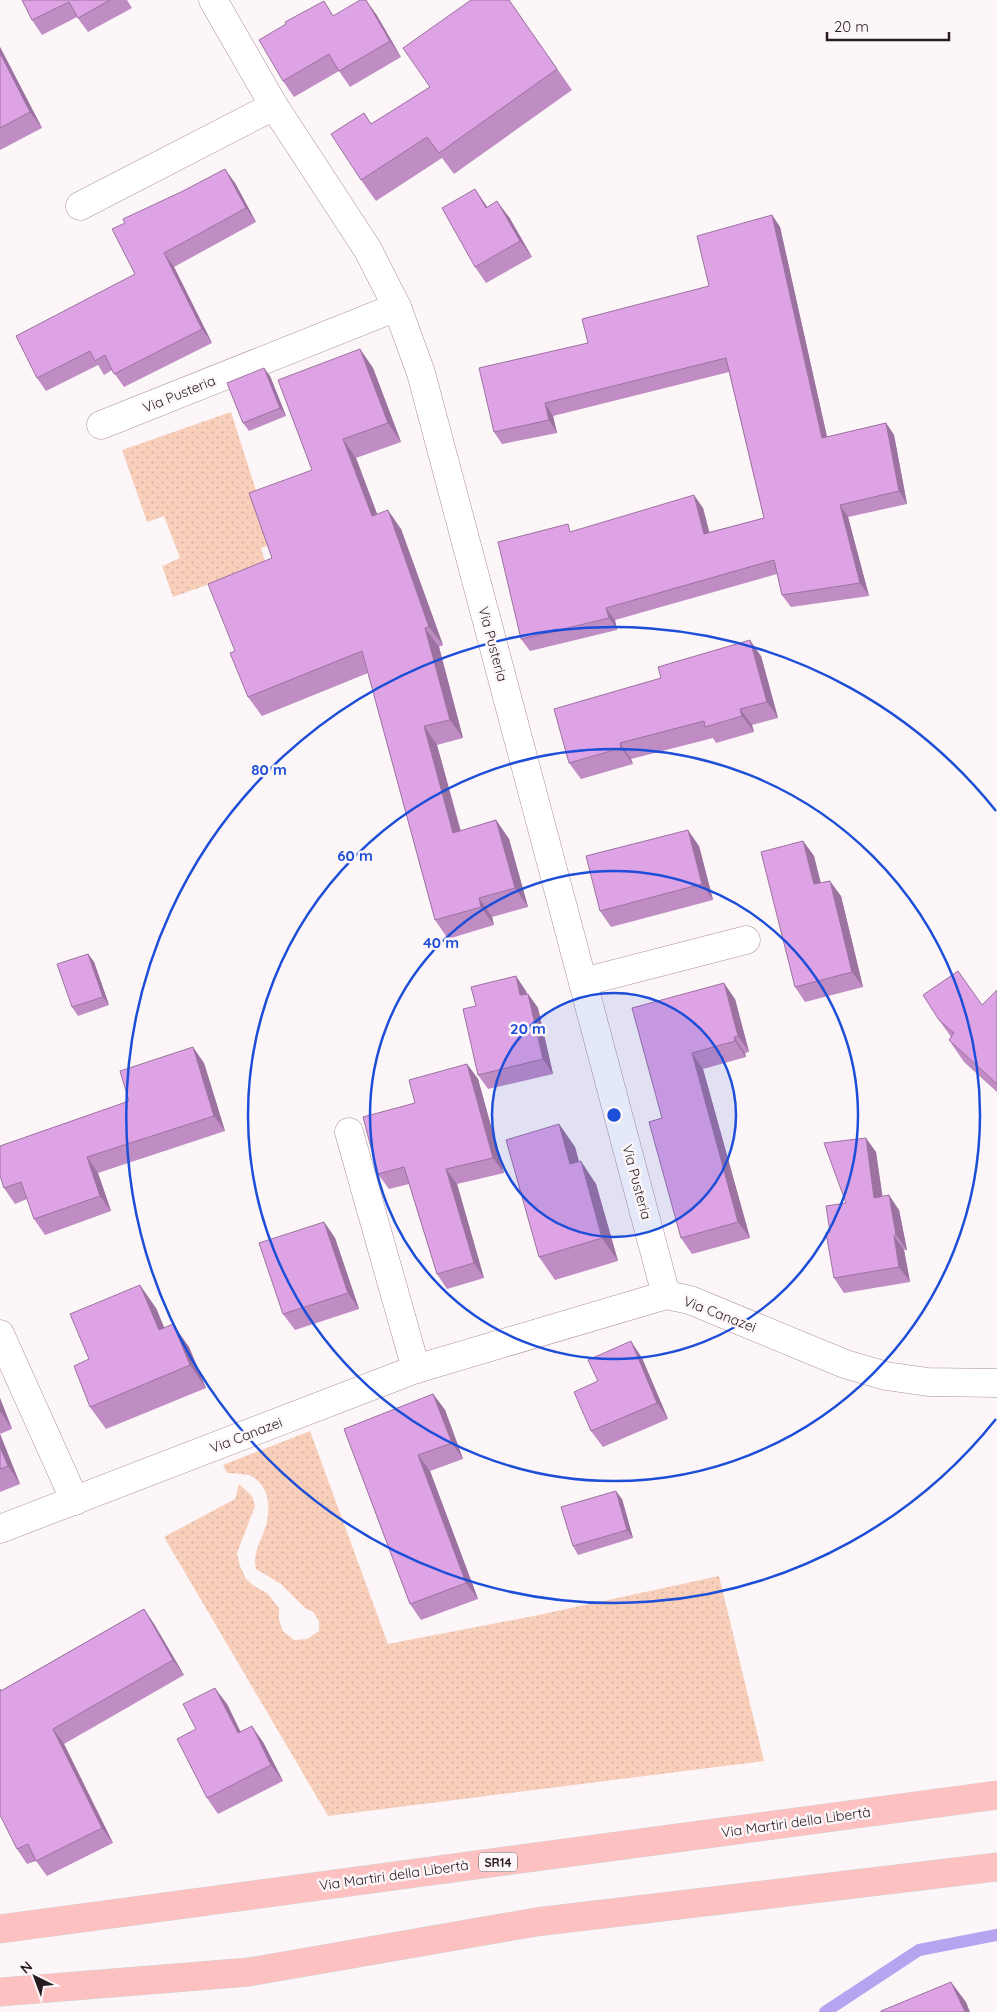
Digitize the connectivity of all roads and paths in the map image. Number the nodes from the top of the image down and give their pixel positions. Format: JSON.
{"nodes":[{"id":1,"x":213,"y":0,"type":"edge"},
{"id":2,"x":274,"y":106,"type":"junction"},
{"id":3,"x":80,"y":206,"type":"dead end"},
{"id":4,"x":397,"y":307,"type":"junction"},
{"id":5,"x":101,"y":425,"type":"dead end"},
{"id":6,"x":746,"y":940,"type":"dead end"},
{"id":7,"x":584,"y":982,"type":"junction"},
{"id":8,"x":349,"y":1132,"type":"dead end"},
{"id":9,"x":666,"y":1295,"type":"junction"},
{"id":10,"x":0,"y":1334,"type":"edge"},
{"id":11,"x":416,"y":1369,"type":"junction"},
{"id":12,"x":997,"y":1383,"type":"edge"},
{"id":13,"x":76,"y":1501,"type":"junction"},
{"id":14,"x":0,"y":1529,"type":"edge"},
{"id":15,"x":997,"y":1795,"type":"edge"},
{"id":16,"x":997,"y":1867,"type":"edge"},
{"id":17,"x":0,"y":1929,"type":"edge"},
{"id":18,"x":0,"y":1992,"type":"edge"}],
"edges":[{"from":1,"to":2,"type":"street","name":"Via Pusteria"},
{"from":2,"to":3,"type":"street"},
{"from":2,"to":4,"type":"street","name":"Via Pusteria"},
{"from":4,"to":5,"type":"street","name":"Via Pusteria"},
{"from":4,"to":7,"type":"street","name":"Via Pusteria"},
{"from":6,"to":7,"type":"street"},
{"from":7,"to":9,"type":"street","name":"Via Pusteria"},
{"from":8,"to":11,"type":"street"},
{"from":9,"to":11,"type":"street","name":"Via Canazei"},
{"from":9,"to":12,"type":"street","name":"Via Canazei"},
{"from":10,"to":13,"type":"street"},
{"from":11,"to":13,"type":"street","name":"Via Canazei"},
{"from":13,"to":14,"type":"street","name":"Via Canazei"},
{"from":15,"to":17,"type":"main road","name":"Via Martiri della Libertà","number":"SR14"},
{"from":16,"to":18,"type":"main road"}]}
